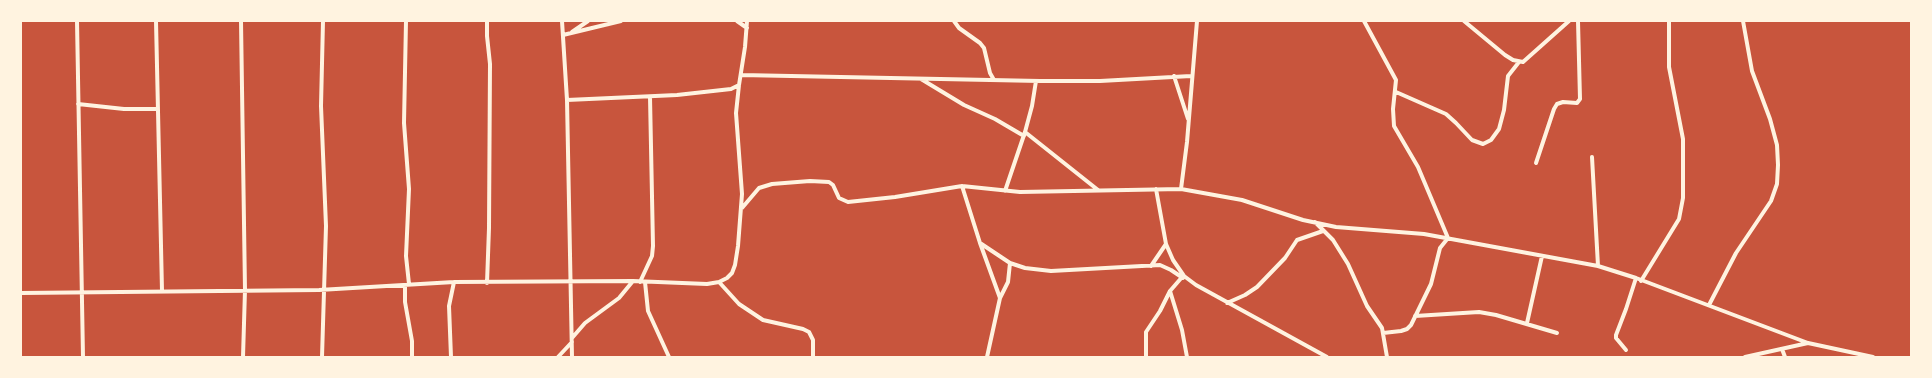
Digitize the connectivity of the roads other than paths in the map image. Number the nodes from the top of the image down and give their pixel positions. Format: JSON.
{"nodes":[{"id":1,"x":77,"y":21,"type":"edge"},
{"id":2,"x":156,"y":21,"type":"edge"},
{"id":3,"x":241,"y":21,"type":"edge"},
{"id":4,"x":323,"y":21,"type":"edge"},
{"id":5,"x":406,"y":21,"type":"edge"},
{"id":6,"x":487,"y":21,"type":"edge"},
{"id":7,"x":562,"y":21,"type":"edge"},
{"id":8,"x":588,"y":21,"type":"edge"},
{"id":9,"x":621,"y":21,"type":"edge"},
{"id":10,"x":738,"y":21,"type":"edge"},
{"id":11,"x":746,"y":21,"type":"edge"},
{"id":12,"x":954,"y":21,"type":"edge"},
{"id":13,"x":1197,"y":21,"type":"edge"},
{"id":14,"x":1364,"y":21,"type":"edge"},
{"id":15,"x":1464,"y":21,"type":"edge"},
{"id":16,"x":1568,"y":21,"type":"edge"},
{"id":17,"x":1578,"y":21,"type":"edge"},
{"id":18,"x":1669,"y":21,"type":"edge"},
{"id":19,"x":1743,"y":21,"type":"edge"},
{"id":20,"x":747,"y":28,"type":"junction"},
{"id":21,"x":571,"y":34,"type":"junction"},
{"id":22,"x":564,"y":35,"type":"junction"},
{"id":23,"x":1519,"y":62,"type":"junction"},
{"id":24,"x":741,"y":75,"type":"junction"},
{"id":25,"x":1174,"y":76,"type":"junction"},
{"id":26,"x":1191,"y":76,"type":"junction"},
{"id":27,"x":921,"y":79,"type":"junction"},
{"id":28,"x":994,"y":80,"type":"junction"},
{"id":29,"x":1036,"y":81,"type":"junction"},
{"id":30,"x":739,"y":85,"type":"junction"},
{"id":31,"x":1396,"y":92,"type":"junction"},
{"id":32,"x":650,"y":97,"type":"junction"},
{"id":33,"x":568,"y":100,"type":"junction"},
{"id":34,"x":78,"y":104,"type":"junction"},
{"id":35,"x":158,"y":109,"type":"junction"},
{"id":36,"x":1189,"y":121,"type":"junction"},
{"id":37,"x":1024,"y":134,"type":"junction"},
{"id":38,"x":1592,"y":157,"type":"dead end"},
{"id":39,"x":1536,"y":162,"type":"dead end"},
{"id":40,"x":962,"y":186,"type":"junction"},
{"id":41,"x":1156,"y":188,"type":"junction"},
{"id":42,"x":1181,"y":189,"type":"junction"},
{"id":43,"x":1099,"y":190,"type":"junction"},
{"id":44,"x":1005,"y":191,"type":"junction"},
{"id":45,"x":742,"y":208,"type":"junction"},
{"id":46,"x":1315,"y":222,"type":"junction"},
{"id":47,"x":1323,"y":231,"type":"junction"},
{"id":48,"x":1448,"y":238,"type":"junction"},
{"id":49,"x":980,"y":243,"type":"junction"},
{"id":50,"x":1166,"y":244,"type":"junction"},
{"id":51,"x":1542,"y":256,"type":"junction"},
{"id":52,"x":1010,"y":263,"type":"junction"},
{"id":53,"x":1151,"y":266,"type":"junction"},
{"id":54,"x":1598,"y":266,"type":"junction"},
{"id":55,"x":1183,"y":276,"type":"junction"},
{"id":56,"x":1636,"y":278,"type":"junction"},
{"id":57,"x":634,"y":281,"type":"junction"},
{"id":58,"x":1641,"y":281,"type":"junction"},
{"id":59,"x":454,"y":282,"type":"junction"},
{"id":60,"x":570,"y":282,"type":"junction"},
{"id":61,"x":643,"y":282,"type":"junction"},
{"id":62,"x":718,"y":282,"type":"junction"},
{"id":63,"x":487,"y":283,"type":"junction"},
{"id":64,"x":407,"y":284,"type":"junction"},
{"id":65,"x":162,"y":290,"type":"junction"},
{"id":66,"x":245,"y":290,"type":"junction"},
{"id":67,"x":323,"y":290,"type":"junction"},
{"id":68,"x":82,"y":292,"type":"junction"},
{"id":69,"x":1170,"y":292,"type":"junction"},
{"id":70,"x":21,"y":293,"type":"edge"},
{"id":71,"x":1000,"y":298,"type":"junction"},
{"id":72,"x":1227,"y":303,"type":"junction"},
{"id":73,"x":1709,"y":305,"type":"junction"},
{"id":74,"x":1415,"y":316,"type":"junction"},
{"id":75,"x":1527,"y":323,"type":"junction"},
{"id":76,"x":1557,"y":333,"type":"dead end"},
{"id":77,"x":1383,"y":334,"type":"junction"},
{"id":78,"x":572,"y":340,"type":"junction"},
{"id":79,"x":1808,"y":343,"type":"junction"},
{"id":80,"x":1782,"y":349,"type":"junction"},
{"id":81,"x":1626,"y":350,"type":"dead end"},
{"id":82,"x":1849,"y":351,"type":"junction"},
{"id":83,"x":83,"y":357,"type":"edge"},
{"id":84,"x":243,"y":357,"type":"edge"},
{"id":85,"x":322,"y":357,"type":"edge"},
{"id":86,"x":412,"y":357,"type":"edge"},
{"id":87,"x":451,"y":357,"type":"edge"},
{"id":88,"x":558,"y":357,"type":"edge"},
{"id":89,"x":572,"y":357,"type":"edge"},
{"id":90,"x":669,"y":357,"type":"edge"},
{"id":91,"x":813,"y":357,"type":"edge"},
{"id":92,"x":987,"y":357,"type":"edge"},
{"id":93,"x":1146,"y":357,"type":"edge"},
{"id":94,"x":1187,"y":357,"type":"edge"},
{"id":95,"x":1326,"y":357,"type":"edge"},
{"id":96,"x":1387,"y":357,"type":"edge"},
{"id":97,"x":1745,"y":357,"type":"edge"},
{"id":98,"x":1785,"y":357,"type":"edge"},
{"id":99,"x":1847,"y":357,"type":"edge"},
{"id":100,"x":1874,"y":357,"type":"edge"}],
"edges":[{"from":1,"to":34,"type":"street"},
{"from":2,"to":35,"type":"street"},
{"from":3,"to":66,"type":"street"},
{"from":4,"to":67,"type":"street"},
{"from":5,"to":64,"type":"street"},
{"from":6,"to":63,"type":"street"},
{"from":7,"to":22,"type":"street"},
{"from":8,"to":21,"type":"street"},
{"from":9,"to":21,"type":"street"},
{"from":10,"to":20,"type":"street"},
{"from":11,"to":20,"type":"street"},
{"from":12,"to":28,"type":"street"},
{"from":13,"to":26,"type":"street"},
{"from":14,"to":31,"type":"street"},
{"from":15,"to":23,"type":"street"},
{"from":16,"to":23,"type":"street"},
{"from":17,"to":39,"type":"street"},
{"from":18,"to":58,"type":"street"},
{"from":19,"to":73,"type":"street"},
{"from":20,"to":24,"type":"street"},
{"from":21,"to":22,"type":"street"},
{"from":22,"to":33,"type":"street"},
{"from":23,"to":31,"type":"street"},
{"from":24,"to":27,"type":"street"},
{"from":24,"to":30,"type":"street"},
{"from":25,"to":26,"type":"street"},
{"from":25,"to":29,"type":"street"},
{"from":25,"to":36,"type":"street"},
{"from":26,"to":36,"type":"street"},
{"from":27,"to":28,"type":"street"},
{"from":27,"to":37,"type":"street"},
{"from":28,"to":29,"type":"street"},
{"from":29,"to":37,"type":"street"},
{"from":30,"to":32,"type":"street"},
{"from":30,"to":45,"type":"street"},
{"from":31,"to":48,"type":"street"},
{"from":32,"to":33,"type":"street"},
{"from":32,"to":61,"type":"street"},
{"from":33,"to":60,"type":"street"},
{"from":34,"to":35,"type":"street"},
{"from":34,"to":68,"type":"street"},
{"from":35,"to":65,"type":"street"},
{"from":36,"to":42,"type":"street"},
{"from":37,"to":43,"type":"street"},
{"from":37,"to":44,"type":"street"},
{"from":38,"to":54,"type":"street"},
{"from":40,"to":44,"type":"street"},
{"from":40,"to":45,"type":"street"},
{"from":40,"to":49,"type":"street"},
{"from":41,"to":42,"type":"street"},
{"from":41,"to":43,"type":"street"},
{"from":41,"to":50,"type":"street"},
{"from":42,"to":46,"type":"street"},
{"from":43,"to":44,"type":"street"},
{"from":45,"to":62,"type":"street"},
{"from":46,"to":47,"type":"street"},
{"from":46,"to":48,"type":"street"},
{"from":47,"to":72,"type":"street"},
{"from":47,"to":77,"type":"street"},
{"from":48,"to":51,"type":"street"},
{"from":48,"to":74,"type":"street"},
{"from":49,"to":52,"type":"street"},
{"from":49,"to":71,"type":"street"},
{"from":50,"to":53,"type":"street"},
{"from":50,"to":55,"type":"street"},
{"from":51,"to":54,"type":"street"},
{"from":51,"to":75,"type":"street"},
{"from":52,"to":53,"type":"street"},
{"from":52,"to":71,"type":"street"},
{"from":53,"to":55,"type":"street"},
{"from":54,"to":56,"type":"street"},
{"from":55,"to":69,"type":"street"},
{"from":55,"to":72,"type":"street"},
{"from":56,"to":58,"type":"street"},
{"from":56,"to":81,"type":"street"},
{"from":57,"to":60,"type":"street"},
{"from":57,"to":61,"type":"street"},
{"from":57,"to":78,"type":"street"},
{"from":58,"to":73,"type":"street"},
{"from":59,"to":63,"type":"street"},
{"from":59,"to":64,"type":"street"},
{"from":59,"to":87,"type":"street"},
{"from":60,"to":63,"type":"street"},
{"from":60,"to":78,"type":"street"},
{"from":61,"to":62,"type":"street"},
{"from":61,"to":90,"type":"street"},
{"from":62,"to":91,"type":"street"},
{"from":64,"to":67,"type":"street"},
{"from":64,"to":86,"type":"street"},
{"from":65,"to":66,"type":"street"},
{"from":65,"to":68,"type":"street"},
{"from":66,"to":67,"type":"street"},
{"from":66,"to":84,"type":"street"},
{"from":67,"to":85,"type":"street"},
{"from":68,"to":70,"type":"street"},
{"from":68,"to":83,"type":"street"},
{"from":69,"to":93,"type":"street"},
{"from":69,"to":94,"type":"street"},
{"from":71,"to":92,"type":"street"},
{"from":72,"to":95,"type":"street"},
{"from":73,"to":79,"type":"street"},
{"from":74,"to":75,"type":"street"},
{"from":74,"to":77,"type":"street"},
{"from":75,"to":76,"type":"street"},
{"from":77,"to":96,"type":"street"},
{"from":78,"to":88,"type":"street"},
{"from":78,"to":89,"type":"street"},
{"from":79,"to":80,"type":"street"},
{"from":79,"to":82,"type":"street"},
{"from":80,"to":97,"type":"street"},
{"from":80,"to":98,"type":"street"},
{"from":82,"to":99,"type":"street"},
{"from":82,"to":100,"type":"street"}]}
